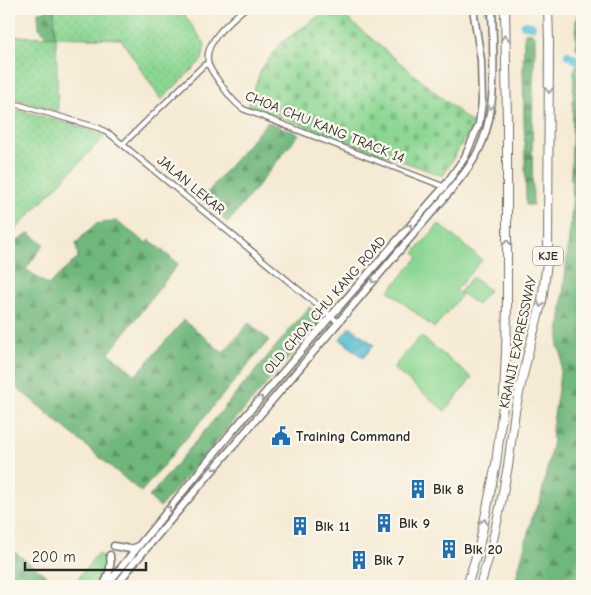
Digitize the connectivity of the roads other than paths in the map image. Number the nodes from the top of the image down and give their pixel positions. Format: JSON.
{"nodes":[{"id":1,"x":244,"y":9,"type":"edge"},
{"id":2,"x":472,"y":9,"type":"edge"},
{"id":3,"x":492,"y":9,"type":"edge"},
{"id":4,"x":505,"y":9,"type":"edge"},
{"id":5,"x":548,"y":9,"type":"edge"},
{"id":6,"x":493,"y":58,"type":"junction"},
{"id":7,"x":481,"y":60,"type":"junction"},
{"id":8,"x":208,"y":64,"type":"junction"},
{"id":9,"x":9,"y":102,"type":"edge"},
{"id":10,"x":123,"y":144,"type":"junction"},
{"id":11,"x":447,"y":188,"type":"junction"},
{"id":12,"x":331,"y":316,"type":"junction"},
{"id":13,"x":338,"y":322,"type":"junction"},
{"id":14,"x":230,"y":434,"type":"junction"},
{"id":15,"x":241,"y":436,"type":"junction"},
{"id":16,"x":114,"y":546,"type":"dead end"},
{"id":17,"x":138,"y":547,"type":"junction"},
{"id":18,"x":110,"y":555,"type":"dead end"},
{"id":19,"x":105,"y":586,"type":"edge"},
{"id":20,"x":116,"y":586,"type":"edge"},
{"id":21,"x":467,"y":586,"type":"edge"},
{"id":22,"x":480,"y":586,"type":"edge"}],
"edges":[{"from":1,"to":8,"type":"street"},
{"from":2,"to":7,"type":"main road","name":"OLD CHOA CHU KANG ROAD"},
{"from":3,"to":6,"type":"main road","name":"OLD CHOA CHU KANG ROAD"},
{"from":21,"to":4,"type":"highway","name":"KRANJI EXPRESSWAY","one_way":true},
{"from":5,"to":22,"type":"highway","name":"KRANJI EXPRESSWAY","number":"KJE","one_way":true},
{"from":6,"to":7,"type":"main road"},
{"from":6,"to":11,"type":"main road","name":"OLD CHOA CHU KANG ROAD","one_way":true},
{"from":7,"to":11,"type":"main road","name":"OLD CHOA CHU KANG ROAD"},
{"from":8,"to":10,"type":"street"},
{"from":8,"to":11,"type":"street","name":"CHOA CHU KANG TRACK 14"},
{"from":9,"to":10,"type":"street","name":"JALAN LEKAR"},
{"from":10,"to":12,"type":"street","name":"JALAN LEKAR"},
{"from":12,"to":11,"type":"main road","name":"OLD CHOA CHU KANG ROAD","one_way":true},
{"from":11,"to":13,"type":"main road","name":"OLD CHOA CHU KANG ROAD","one_way":true},
{"from":12,"to":13,"type":"street","name":"JALAN LEKAR"},
{"from":14,"to":12,"type":"main road","name":"OLD CHOA CHU KANG ROAD","one_way":true},
{"from":13,"to":15,"type":"main road","name":"OLD CHOA CHU KANG ROAD"},
{"from":14,"to":15,"type":"main road"},
{"from":17,"to":14,"type":"main road","name":"OLD CHOA CHU KANG ROAD","one_way":true},
{"from":15,"to":20,"type":"main road","name":"OLD CHOA CHU KANG ROAD","one_way":true},
{"from":16,"to":17,"type":"main road"},
{"from":17,"to":19,"type":"main road","name":"OLD CHOA CHU KANG ROAD"},
{"from":18,"to":19,"type":"main road"}]}
